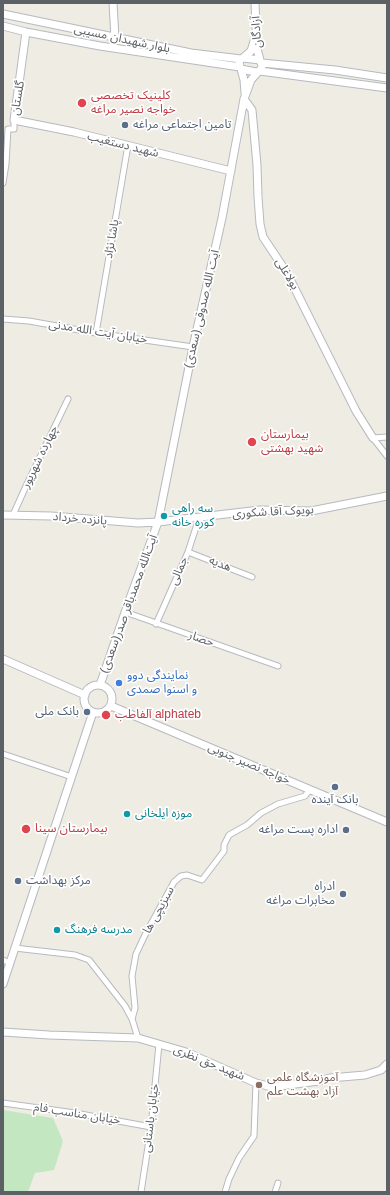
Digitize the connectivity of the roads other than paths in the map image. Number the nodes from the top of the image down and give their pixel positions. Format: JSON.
{"nodes":[{"id":1,"x":113,"y":3,"type":"edge"},
{"id":2,"x":255,"y":3,"type":"edge"},
{"id":3,"x":3,"y":14,"type":"edge"},
{"id":4,"x":3,"y":26,"type":"edge"},
{"id":5,"x":26,"y":32,"type":"junction"},
{"id":6,"x":257,"y":32,"type":"junction"},
{"id":7,"x":115,"y":38,"type":"junction"},
{"id":8,"x":242,"y":59,"type":"junction"},
{"id":9,"x":261,"y":61,"type":"junction"},
{"id":10,"x":305,"y":67,"type":"junction"},
{"id":11,"x":240,"y":68,"type":"junction"},
{"id":12,"x":259,"y":71,"type":"junction"},
{"id":13,"x":304,"y":76,"type":"junction"},
{"id":14,"x":387,"y":78,"type":"edge"},
{"id":15,"x":387,"y":88,"type":"edge"},
{"id":16,"x":245,"y":97,"type":"junction"},
{"id":17,"x":14,"y":120,"type":"junction"},
{"id":18,"x":128,"y":145,"type":"junction"},
{"id":19,"x":231,"y":171,"type":"junction"},
{"id":20,"x":3,"y":183,"type":"edge"},
{"id":21,"x":3,"y":319,"type":"edge"},
{"id":22,"x":96,"y":333,"type":"junction"},
{"id":23,"x":193,"y":347,"type":"junction"},
{"id":24,"x":68,"y":399,"type":"dead end"},
{"id":25,"x":387,"y":437,"type":"edge"},
{"id":26,"x":373,"y":438,"type":"junction"},
{"id":27,"x":387,"y":456,"type":"edge"},
{"id":28,"x":387,"y":496,"type":"edge"},
{"id":29,"x":3,"y":515,"type":"edge"},
{"id":30,"x":13,"y":515,"type":"junction"},
{"id":31,"x":199,"y":518,"type":"junction"},
{"id":32,"x":158,"y":522,"type":"junction"},
{"id":33,"x":188,"y":552,"type":"junction"},
{"id":34,"x":252,"y":577,"type":"dead end"},
{"id":35,"x":125,"y":612,"type":"junction"},
{"id":36,"x":156,"y":624,"type":"junction"},
{"id":37,"x":3,"y":660,"type":"edge"},
{"id":38,"x":278,"y":666,"type":"dead end"},
{"id":39,"x":100,"y":685,"type":"junction"},
{"id":40,"x":85,"y":695,"type":"junction"},
{"id":41,"x":111,"y":706,"type":"junction"},
{"id":42,"x":93,"y":712,"type":"junction"},
{"id":43,"x":3,"y":754,"type":"edge"},
{"id":44,"x":72,"y":777,"type":"junction"},
{"id":45,"x":310,"y":789,"type":"junction"},
{"id":46,"x":387,"y":822,"type":"edge"},
{"id":47,"x":15,"y":948,"type":"junction"},
{"id":48,"x":6,"y":962,"type":"edge"},
{"id":49,"x":3,"y":984,"type":"edge"},
{"id":50,"x":132,"y":1019,"type":"junction"},
{"id":51,"x":3,"y":1032,"type":"edge"},
{"id":52,"x":138,"y":1038,"type":"junction"},
{"id":53,"x":159,"y":1044,"type":"junction"},
{"id":54,"x":387,"y":1064,"type":"edge"},
{"id":55,"x":256,"y":1083,"type":"junction"},
{"id":56,"x":3,"y":1103,"type":"edge"},
{"id":57,"x":151,"y":1127,"type":"junction"},
{"id":58,"x":278,"y":1183,"type":"dead end"},
{"id":59,"x":141,"y":1192,"type":"edge"},
{"id":60,"x":225,"y":1192,"type":"edge"},
{"id":61,"x":275,"y":1192,"type":"edge"}],
"edges":[{"from":1,"to":7,"type":"street"},
{"from":2,"to":6,"type":"street","name":"آزادگان"},
{"from":3,"to":7,"type":"street","name":"بلوار شهیدان مسیبی"},
{"from":4,"to":5,"type":"street","name":"بلوار شهیدان مسیبی"},
{"from":5,"to":11,"type":"street","name":"بلوار شهیدان مسیبی"},
{"from":5,"to":17,"type":"street","name":"گلستان"},
{"from":6,"to":8,"type":"street"},
{"from":6,"to":9,"type":"street","name":"آزادگان"},
{"from":7,"to":8,"type":"street","name":"بلوار شهیدان مسیبی"},
{"from":8,"to":9,"type":"street","name":"بلوار شهیدان مسیبی"},
{"from":8,"to":11,"type":"street"},
{"from":9,"to":10,"type":"street"},
{"from":9,"to":12,"type":"street"},
{"from":10,"to":13,"type":"street"},
{"from":10,"to":14,"type":"street"},
{"from":11,"to":12,"type":"street","name":"بلوار شهیدان مسیبی"},
{"from":11,"to":16,"type":"street"},
{"from":12,"to":13,"type":"street"},
{"from":12,"to":16,"type":"street"},
{"from":13,"to":15,"type":"street"},
{"from":16,"to":19,"type":"street","name":"آیت الله صدوقی (سعدی)"},
{"from":16,"to":26,"type":"street","name":"بولاغلی"},
{"from":17,"to":18,"type":"street","name":"شهید دستغیب"},
{"from":17,"to":20,"type":"street","name":"گلستان"},
{"from":18,"to":19,"type":"street","name":"شهید دستغیب"},
{"from":18,"to":22,"type":"street","name":"پاشا نژاد"},
{"from":19,"to":23,"type":"street","name":"آیت الله صدوقی (سعدی)"},
{"from":21,"to":22,"type":"street","name":"خیابان آیت الله مدنی"},
{"from":22,"to":23,"type":"street","name":"خیابان آیت الله مدنی"},
{"from":23,"to":32,"type":"street","name":"آیت الله صدوقی (سعدی)"},
{"from":24,"to":30,"type":"street","name":"چهارده شهریور"},
{"from":25,"to":26,"type":"street"},
{"from":26,"to":27,"type":"street","name":"بولاغلی"},
{"from":28,"to":31,"type":"street","name":"بویوک آقا شکوری"},
{"from":29,"to":30,"type":"street","name":"پانزده خرداد"},
{"from":30,"to":32,"type":"street","name":"پانزده خرداد"},
{"from":31,"to":32,"type":"street","name":"بویوک آقا شکوری"},
{"from":31,"to":33,"type":"street","name":"جمالی"},
{"from":32,"to":35,"type":"street","name":"آیت‌الله محمدباقر صدر(سعدی)"},
{"from":33,"to":34,"type":"street","name":"هدیه"},
{"from":33,"to":36,"type":"street","name":"جمالی"},
{"from":35,"to":36,"type":"street","name":"حصار"},
{"from":35,"to":39,"type":"street","name":"آیت‌الله محمدباقر صدر(سعدی)"},
{"from":36,"to":38,"type":"street","name":"حصار"},
{"from":37,"to":40,"type":"street"},
{"from":39,"to":40,"type":"street"},
{"from":39,"to":41,"type":"street"},
{"from":40,"to":42,"type":"street"},
{"from":41,"to":42,"type":"street"},
{"from":41,"to":45,"type":"street","name":"خواجه نصیر جنوبی"},
{"from":42,"to":44,"type":"street"},
{"from":43,"to":44,"type":"street"},
{"from":44,"to":47,"type":"street"},
{"from":45,"to":46,"type":"street","name":"خواجه نصیر جنوبی"},
{"from":45,"to":50,"type":"street","name":"سبزیچی ها"},
{"from":47,"to":48,"type":"street"},
{"from":47,"to":50,"type":"street"},
{"from":48,"to":49,"type":"street"},
{"from":50,"to":52,"type":"street"},
{"from":51,"to":52,"type":"street","name":"شهید حق نظری"},
{"from":52,"to":53,"type":"street","name":"شهید حق نظری"},
{"from":53,"to":55,"type":"street","name":"شهید حق نظری"},
{"from":53,"to":57,"type":"street","name":"خیابان باستانی"},
{"from":54,"to":55,"type":"street","name":"شهید حق نظری"},
{"from":55,"to":60,"type":"street"},
{"from":56,"to":57,"type":"street","name":"خیابان مناسب فام"},
{"from":57,"to":59,"type":"street","name":"خیابان باستانی"},
{"from":58,"to":61,"type":"street"}]}
